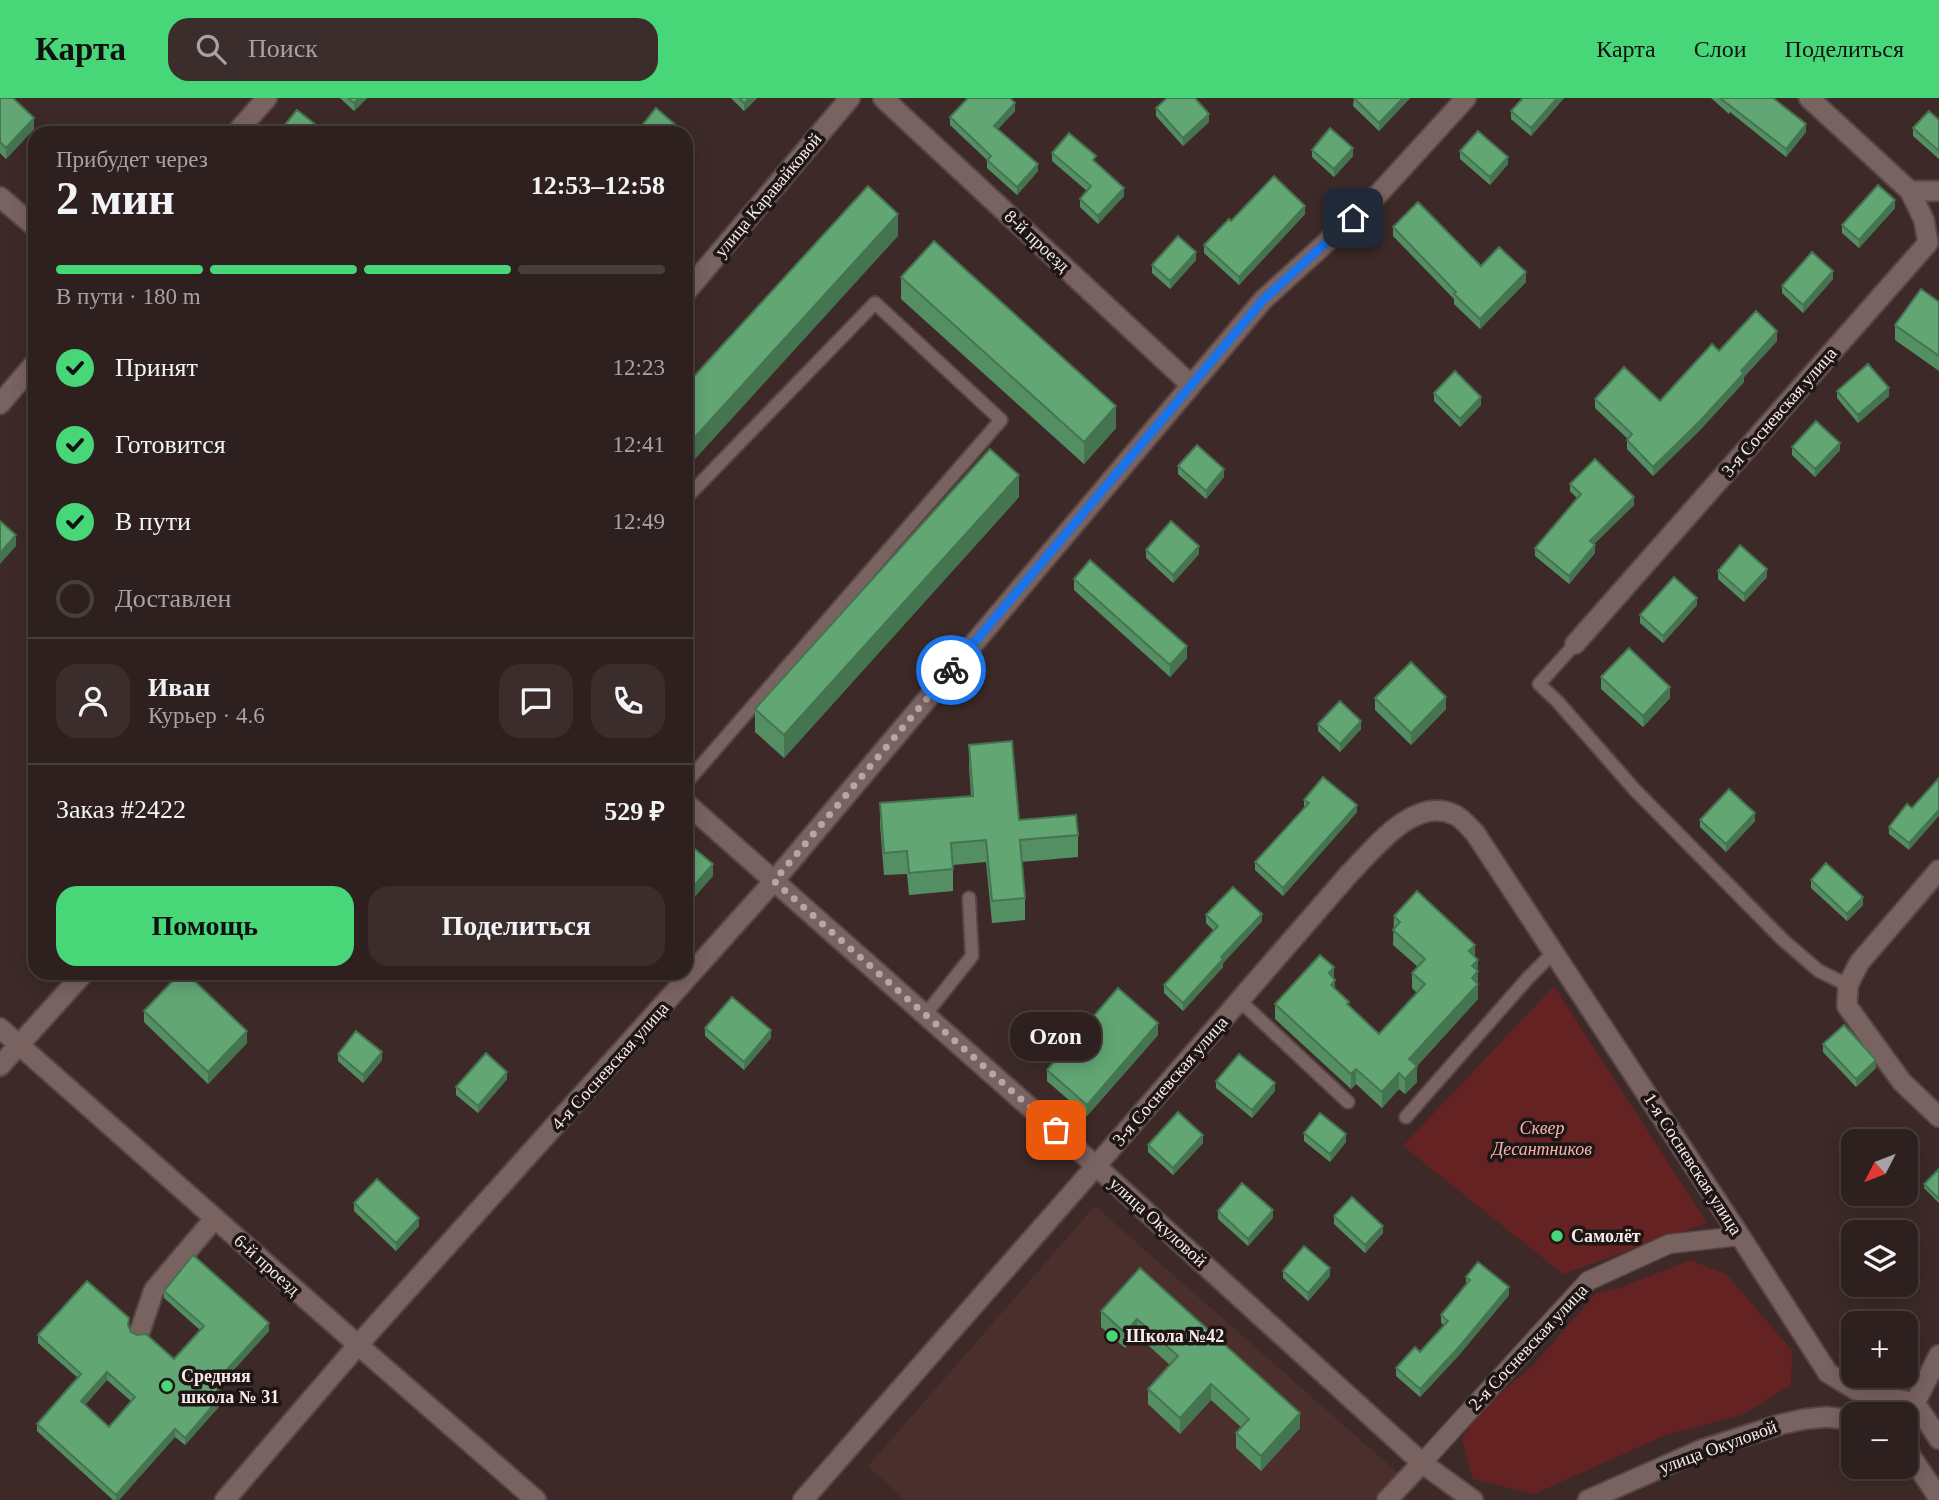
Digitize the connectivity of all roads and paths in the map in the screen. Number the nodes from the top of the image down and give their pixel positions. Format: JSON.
{"nodes":[{"id":1,"x":267,"y":98,"type":"edge"},
{"id":2,"x":850,"y":98,"type":"edge"},
{"id":3,"x":883,"y":98,"type":"edge"},
{"id":4,"x":1466,"y":98,"type":"edge"},
{"id":5,"x":1809,"y":98,"type":"edge"},
{"id":6,"x":242,"y":126,"type":"edge"},
{"id":7,"x":1910,"y":191,"type":"junction"},
{"id":8,"x":1939,"y":191,"type":"edge"},
{"id":9,"x":0,"y":197,"type":"edge"},
{"id":10,"x":28,"y":221,"type":"edge"},
{"id":11,"x":693,"y":284,"type":"edge"},
{"id":12,"x":28,"y":371,"type":"edge"},
{"id":13,"x":1190,"y":384,"type":"junction"},
{"id":14,"x":0,"y":404,"type":"edge"},
{"id":15,"x":693,"y":491,"type":"edge"},
{"id":16,"x":1574,"y":645,"type":"joint"},
{"id":17,"x":693,"y":775,"type":"edge"},
{"id":18,"x":693,"y":809,"type":"edge"},
{"id":19,"x":1475,"y":832,"type":"joint"},
{"id":20,"x":1939,"y":870,"type":"edge"},
{"id":21,"x":774,"y":881,"type":"junction"},
{"id":22,"x":969,"y":898,"type":"dead end"},
{"id":23,"x":1554,"y":952,"type":"junction"},
{"id":24,"x":693,"y":971,"type":"edge"},
{"id":25,"x":78,"y":980,"type":"edge"},
{"id":26,"x":685,"y":980,"type":"edge"},
{"id":27,"x":1848,"y":985,"type":"junction"},
{"id":28,"x":1239,"y":1000,"type":"junction"},
{"id":29,"x":925,"y":1015,"type":"junction"},
{"id":30,"x":0,"y":1028,"type":"edge"},
{"id":31,"x":19,"y":1044,"type":"junction"},
{"id":32,"x":0,"y":1066,"type":"edge"},
{"id":33,"x":1348,"y":1102,"type":"dead end"},
{"id":34,"x":1406,"y":1117,"type":"dead end"},
{"id":35,"x":1939,"y":1117,"type":"edge"},
{"id":36,"x":1096,"y":1166,"type":"junction"},
{"id":37,"x":215,"y":1218,"type":"junction"},
{"id":38,"x":1740,"y":1236,"type":"junction"},
{"id":39,"x":140,"y":1331,"type":"dead end"},
{"id":40,"x":358,"y":1345,"type":"junction"},
{"id":41,"x":1939,"y":1354,"type":"edge"},
{"id":42,"x":1890,"y":1402,"type":"edge"},
{"id":43,"x":1914,"y":1402,"type":"edge"},
{"id":44,"x":1918,"y":1417,"type":"edge"},
{"id":45,"x":1841,"y":1419,"type":"edge"},
{"id":46,"x":1939,"y":1439,"type":"edge"},
{"id":47,"x":1422,"y":1463,"type":"junction"},
{"id":48,"x":1918,"y":1467,"type":"edge"},
{"id":49,"x":1939,"y":1499,"type":"edge"},
{"id":50,"x":225,"y":1500,"type":"edge"},
{"id":51,"x":536,"y":1500,"type":"edge"},
{"id":52,"x":803,"y":1500,"type":"edge"},
{"id":53,"x":1387,"y":1500,"type":"edge"},
{"id":54,"x":1473,"y":1500,"type":"edge"},
{"id":55,"x":1588,"y":1500,"type":"edge"}],
"edges":[{"from":1,"to":6,"type":"street"},
{"from":2,"to":11,"type":"street","name":"улица Каравайковой"},
{"from":3,"to":13,"type":"street","name":"8-й проезд"},
{"from":4,"to":13,"type":"street","name":"4-я Сосневская улица"},
{"from":5,"to":7,"type":"street"},
{"from":7,"to":8,"type":"street"},
{"from":7,"to":16,"type":"street","name":"3-я Сосневская улица"},
{"from":9,"to":10,"type":"street"},
{"from":12,"to":14,"type":"street"},
{"from":13,"to":21,"type":"street","name":"4-я Сосневская улица"},
{"from":15,"to":17,"type":"lane"},
{"from":16,"to":27,"type":"lane"},
{"from":18,"to":21,"type":"street","name":"улица Окуловой"},
{"from":19,"to":23,"type":"street","name":"1-я Сосневская улица"},
{"from":19,"to":28,"type":"street","name":"3-я Сосневская улица"},
{"from":20,"to":27,"type":"street"},
{"from":21,"to":24,"type":"street","name":"4-я Сосневская улица"},
{"from":21,"to":29,"type":"street","name":"улица Окуловой"},
{"from":22,"to":29,"type":"lane"},
{"from":23,"to":34,"type":"lane"},
{"from":23,"to":38,"type":"street","name":"1-я Сосневская улица"},
{"from":25,"to":31,"type":"street"},
{"from":26,"to":40,"type":"street","name":"4-я Сосневская улица"},
{"from":27,"to":35,"type":"street"},
{"from":28,"to":33,"type":"lane"},
{"from":28,"to":36,"type":"street","name":"3-я Сосневская улица"},
{"from":29,"to":36,"type":"street","name":"улица Окуловой"},
{"from":30,"to":31,"type":"street","name":"6-й проезд"},
{"from":31,"to":32,"type":"street"},
{"from":31,"to":37,"type":"street","name":"6-й проезд"},
{"from":36,"to":47,"type":"street","name":"улица Окуловой"},
{"from":36,"to":52,"type":"street","name":"3-я Сосневская улица"},
{"from":37,"to":39,"type":"street"},
{"from":37,"to":40,"type":"street","name":"6-й проезд"},
{"from":38,"to":42,"type":"street","name":"1-я Сосневская улица"},
{"from":38,"to":47,"type":"street","name":"2-я Сосневская улица"},
{"from":40,"to":50,"type":"street","name":"4-я Сосневская улица"},
{"from":40,"to":51,"type":"street","name":"6-й проезд"},
{"from":41,"to":43,"type":"street"},
{"from":44,"to":46,"type":"street"},
{"from":45,"to":55,"type":"street","name":"улица Окуловой"},
{"from":47,"to":53,"type":"street","name":"2-я Сосневская улица"},
{"from":47,"to":54,"type":"street","name":"улица Окуловой"},
{"from":48,"to":49,"type":"street"}]}
